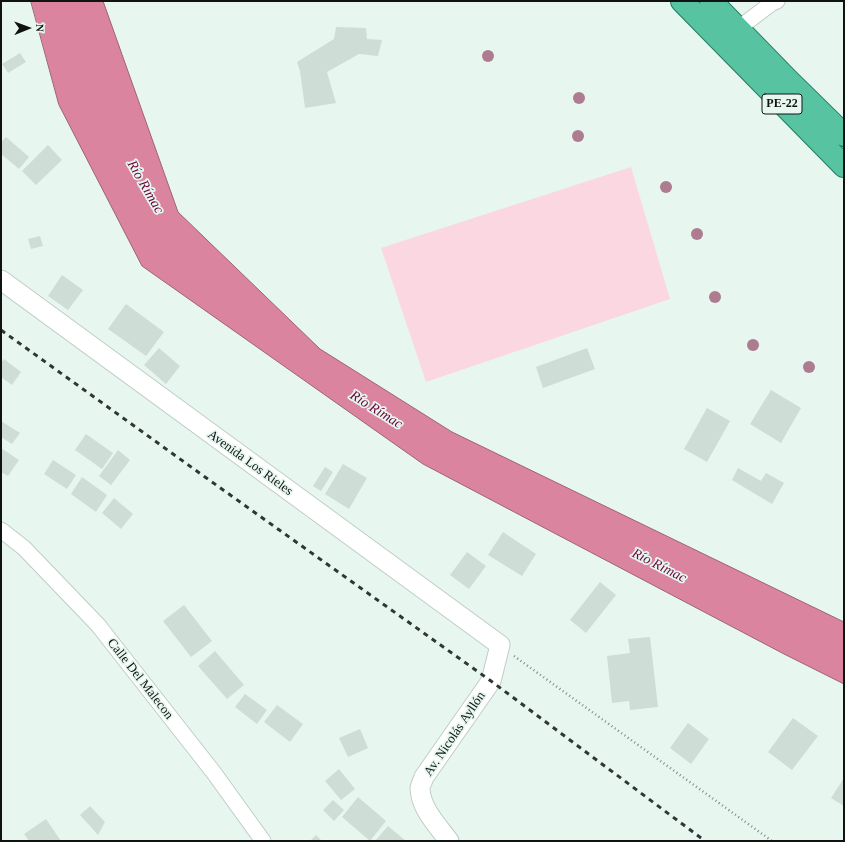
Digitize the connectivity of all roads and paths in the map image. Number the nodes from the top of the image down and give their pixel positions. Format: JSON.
{"nodes":[{"id":1,"x":682,"y":1,"type":"edge"},
{"id":2,"x":711,"y":1,"type":"edge"},
{"id":3,"x":777,"y":1,"type":"edge"},
{"id":4,"x":729,"y":35,"type":"junction"},
{"id":5,"x":844,"y":135,"type":"edge"},
{"id":6,"x":844,"y":166,"type":"edge"},
{"id":7,"x":1,"y":280,"type":"edge"},
{"id":8,"x":1,"y":530,"type":"edge"},
{"id":9,"x":500,"y":645,"type":"junction"},
{"id":10,"x":264,"y":841,"type":"edge"},
{"id":11,"x":449,"y":841,"type":"edge"},
{"id":12,"x":772,"y":841,"type":"edge"}],
"edges":[{"from":1,"to":4,"type":"highway","number":"PE-22"},
{"from":2,"to":4,"type":"highway","number":"PE-22"},
{"from":3,"to":4,"type":"street"},
{"from":4,"to":5,"type":"highway","number":"PE-22"},
{"from":4,"to":6,"type":"highway","number":"PE-22"},
{"from":7,"to":9,"type":"street","name":"Avenida Los Rieles"},
{"from":8,"to":10,"type":"street","name":"Calle Del Malecon"},
{"from":9,"to":11,"type":"street","name":"Av. Nicolás Ayllón"},
{"from":9,"to":12,"type":"path"}]}
